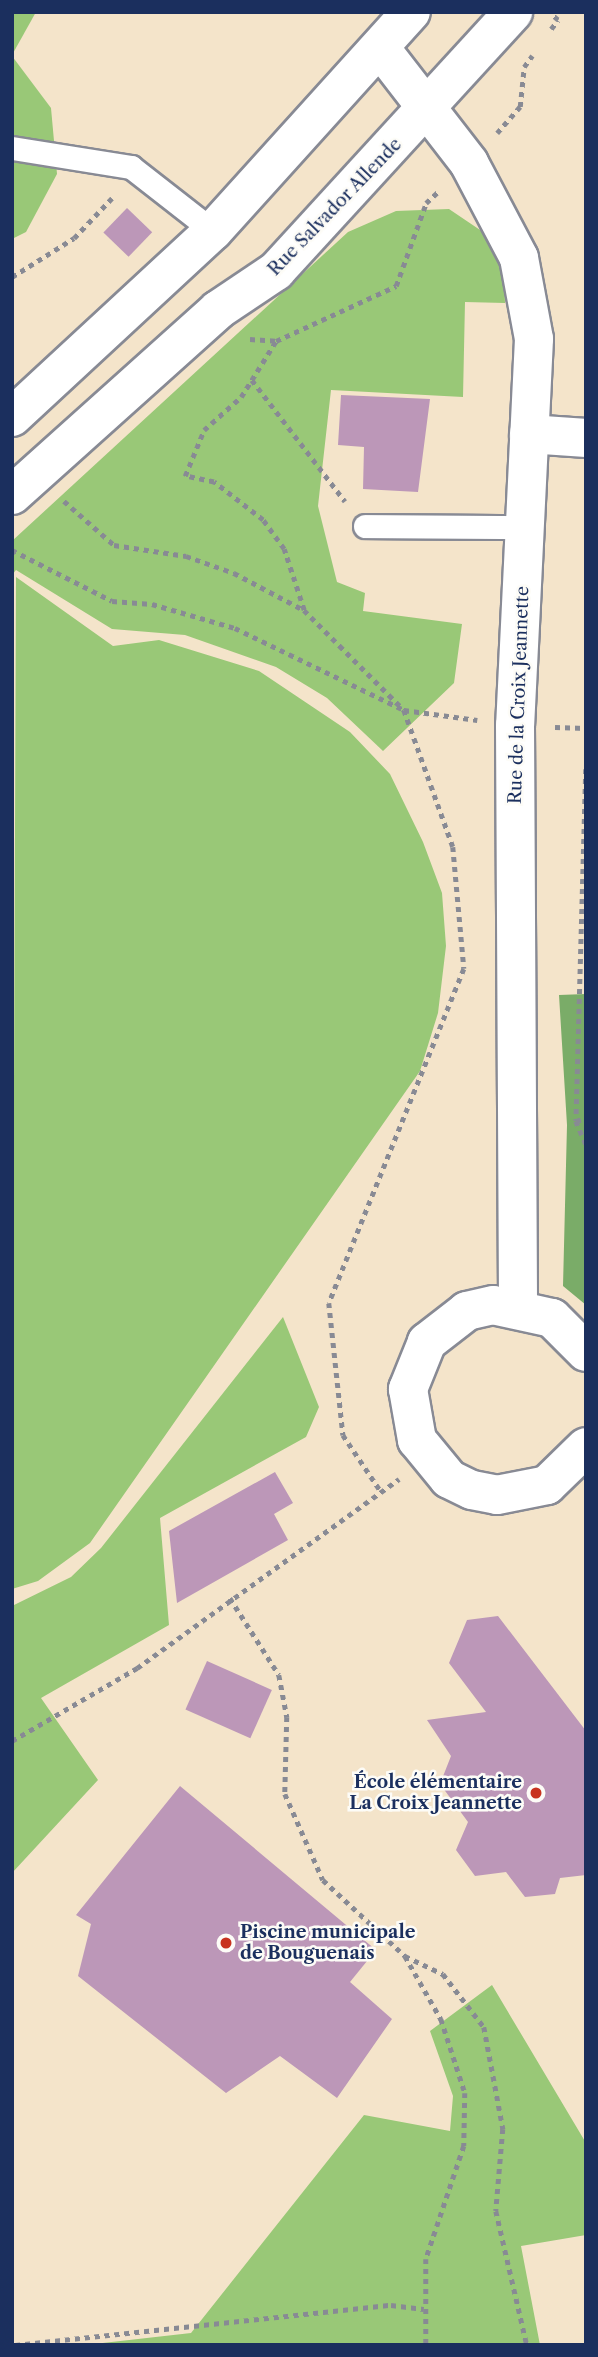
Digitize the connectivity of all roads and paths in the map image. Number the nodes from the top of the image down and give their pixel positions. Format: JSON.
{"nodes":[{"id":1,"x":411,"y":12,"type":"edge"},
{"id":2,"x":513,"y":12,"type":"edge"},
{"id":3,"x":549,"y":12,"type":"edge"},
{"id":4,"x":544,"y":39,"type":"dead end"},
{"id":5,"x":537,"y":48,"type":"dead end"},
{"id":6,"x":381,"y":49,"type":"junction"},
{"id":7,"x":428,"y":113,"type":"junction"},
{"id":8,"x":12,"y":148,"type":"edge"},
{"id":9,"x":469,"y":163,"type":"junction"},
{"id":10,"x":131,"y":167,"type":"junction"},
{"id":11,"x":213,"y":231,"type":"junction"},
{"id":12,"x":12,"y":277,"type":"edge"},
{"id":13,"x":252,"y":380,"type":"junction"},
{"id":14,"x":12,"y":416,"type":"edge"},
{"id":15,"x":529,"y":434,"type":"junction"},
{"id":16,"x":586,"y":438,"type":"edge"},
{"id":17,"x":12,"y":495,"type":"edge"},
{"id":18,"x":63,"y":499,"type":"dead end"},
{"id":19,"x":365,"y":526,"type":"joint"},
{"id":20,"x":525,"y":527,"type":"junction"},
{"id":21,"x":12,"y":550,"type":"edge"},
{"id":22,"x":304,"y":610,"type":"junction"},
{"id":23,"x":404,"y":710,"type":"junction"},
{"id":24,"x":515,"y":725,"type":"junction"},
{"id":25,"x":586,"y":769,"type":"edge"},
{"id":26,"x":586,"y":1118,"type":"edge"},
{"id":27,"x":576,"y":1121,"type":"junction"},
{"id":28,"x":586,"y":1144,"type":"edge"},
{"id":29,"x":518,"y":1306,"type":"junction"},
{"id":30,"x":586,"y":1352,"type":"edge"},
{"id":31,"x":586,"y":1447,"type":"edge"},
{"id":32,"x":430,"y":1461,"type":"junction"},
{"id":33,"x":380,"y":1490,"type":"junction"},
{"id":34,"x":230,"y":1598,"type":"junction"},
{"id":35,"x":12,"y":1741,"type":"edge"},
{"id":36,"x":405,"y":1956,"type":"junction"},
{"id":37,"x":424,"y":2309,"type":"junction"},
{"id":38,"x":15,"y":2345,"type":"edge"},
{"id":39,"x":426,"y":2345,"type":"edge"},
{"id":40,"x":527,"y":2345,"type":"edge"}],
"edges":[{"from":1,"to":6,"type":"street"},
{"from":2,"to":7,"type":"street","name":"Rue Salvador Allende"},
{"from":3,"to":4,"type":"path"},
{"from":5,"to":9,"type":"path"},
{"from":6,"to":7,"type":"street","name":"Rue de la Croix Jeannette"},
{"from":6,"to":11,"type":"street"},
{"from":7,"to":9,"type":"street","name":"Rue de la Croix Jeannette"},
{"from":7,"to":17,"type":"street","name":"Rue Salvador Allende"},
{"from":8,"to":10,"type":"lane"},
{"from":9,"to":13,"type":"path"},
{"from":9,"to":15,"type":"street","name":"Rue de la Croix Jeannette"},
{"from":10,"to":11,"type":"lane"},
{"from":10,"to":12,"type":"path"},
{"from":11,"to":14,"type":"street"},
{"from":13,"to":19,"type":"path"},
{"from":13,"to":22,"type":"path"},
{"from":15,"to":16,"type":"street"},
{"from":15,"to":20,"type":"street","name":"Rue de la Croix Jeannette"},
{"from":18,"to":22,"type":"path"},
{"from":19,"to":20,"type":"lane"},
{"from":20,"to":24,"type":"street","name":"Rue de la Croix Jeannette"},
{"from":21,"to":23,"type":"path"},
{"from":22,"to":23,"type":"path"},
{"from":23,"to":24,"type":"path"},
{"from":23,"to":33,"type":"path"},
{"from":24,"to":29,"type":"street","name":"Rue de la Croix Jeannette"},
{"from":25,"to":27,"type":"path"},
{"from":26,"to":27,"type":"path"},
{"from":27,"to":28,"type":"path"},
{"from":29,"to":30,"type":"street"},
{"from":29,"to":32,"type":"street"},
{"from":31,"to":32,"type":"street"},
{"from":32,"to":33,"type":"path"},
{"from":33,"to":34,"type":"path"},
{"from":34,"to":35,"type":"path"},
{"from":34,"to":36,"type":"path"},
{"from":36,"to":37,"type":"path"},
{"from":36,"to":40,"type":"path"},
{"from":37,"to":38,"type":"path"},
{"from":37,"to":39,"type":"path"}]}
